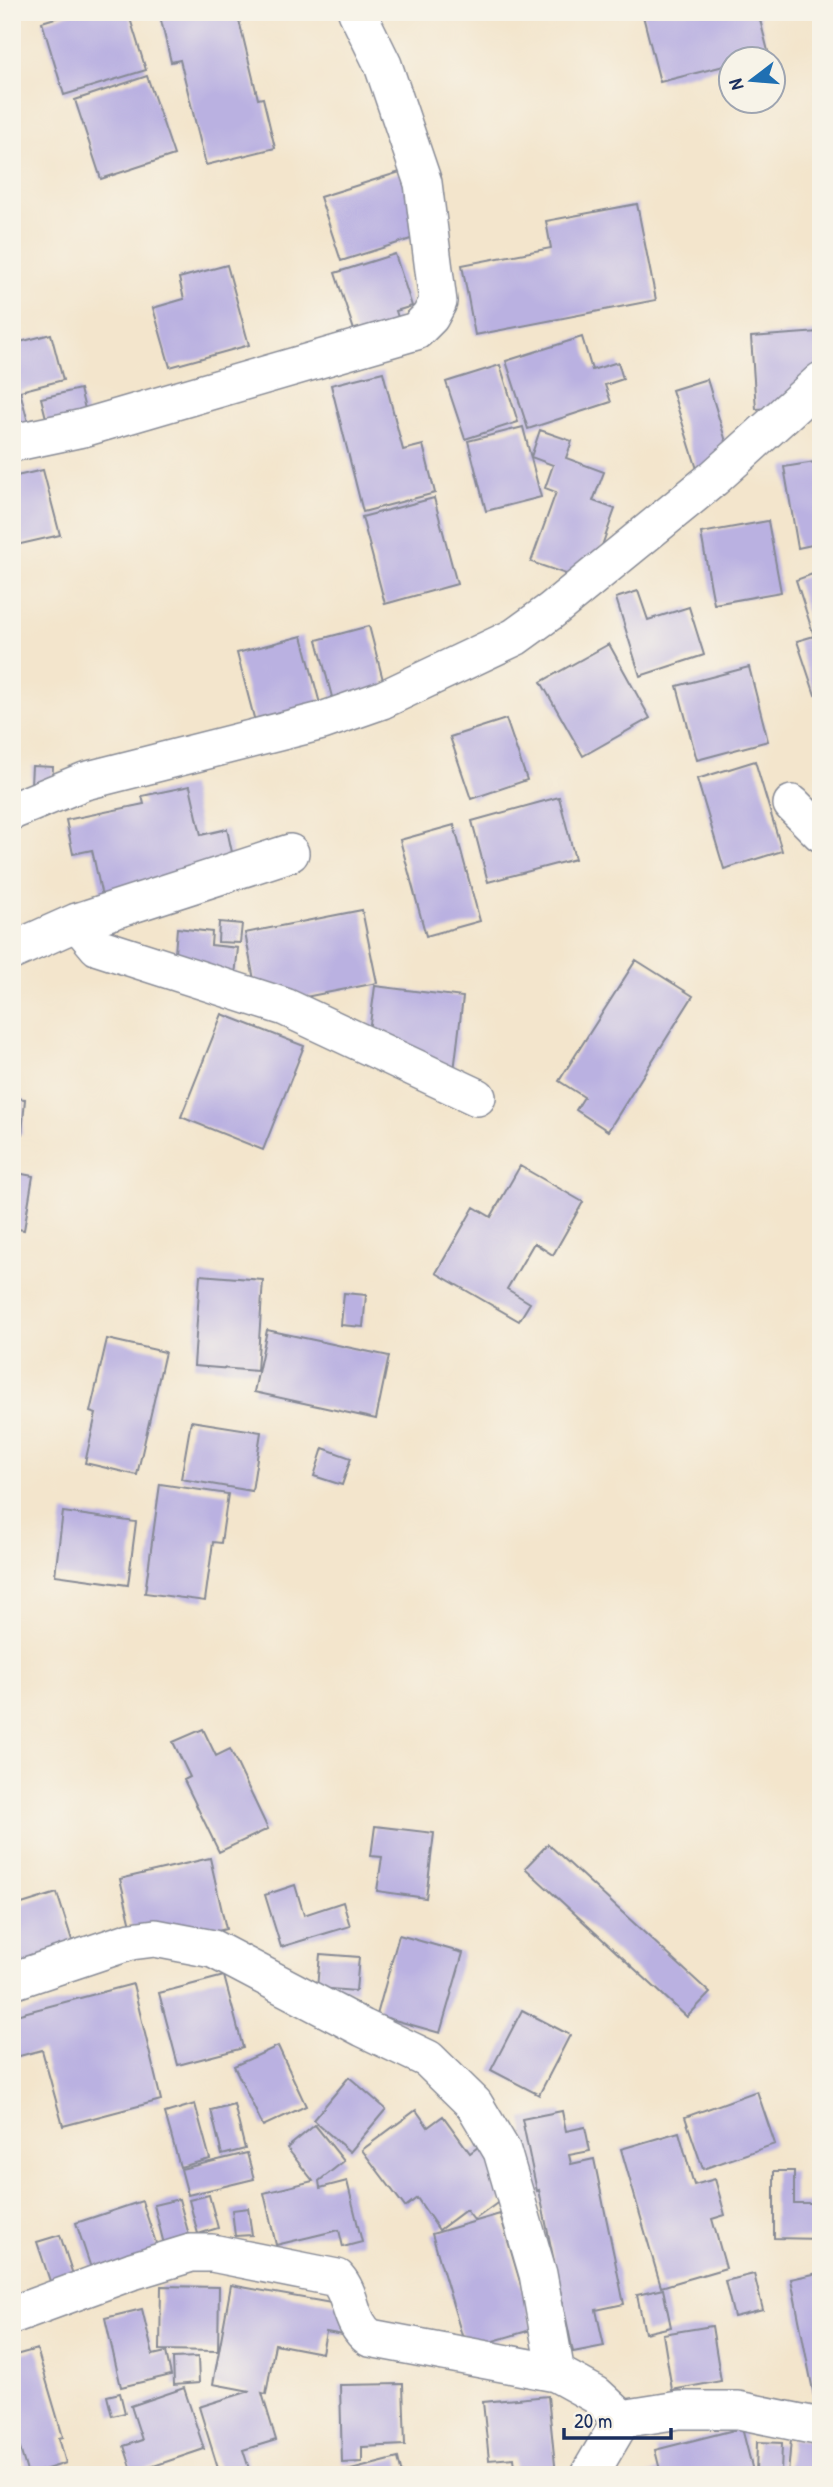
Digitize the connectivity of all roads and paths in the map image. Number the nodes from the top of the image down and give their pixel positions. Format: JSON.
{"nodes":[{"id":1,"x":357,"y":12,"type":"edge"},
{"id":2,"x":821,"y":382,"type":"edge"},
{"id":3,"x":12,"y":443,"type":"edge"},
{"id":4,"x":792,"y":804,"type":"dead end"},
{"id":5,"x":12,"y":811,"type":"edge"},
{"id":6,"x":821,"y":833,"type":"edge"},
{"id":7,"x":290,"y":853,"type":"dead end"},
{"id":8,"x":77,"y":922,"type":"junction"},
{"id":9,"x":12,"y":951,"type":"edge"},
{"id":10,"x":477,"y":1097,"type":"dead end"},
{"id":11,"x":12,"y":1981,"type":"edge"},
{"id":12,"x":12,"y":2315,"type":"edge"},
{"id":13,"x":556,"y":2373,"type":"junction"},
{"id":14,"x":622,"y":2419,"type":"junction"},
{"id":15,"x":821,"y":2427,"type":"edge"},
{"id":16,"x":589,"y":2475,"type":"edge"}],
"edges":[{"from":1,"to":3,"type":"street"},
{"from":2,"to":5,"type":"street"},
{"from":4,"to":6,"type":"street"},
{"from":7,"to":8,"type":"street"},
{"from":8,"to":9,"type":"street"},
{"from":8,"to":10,"type":"street"},
{"from":11,"to":13,"type":"street"},
{"from":12,"to":13,"type":"street"},
{"from":13,"to":14,"type":"street"},
{"from":14,"to":15,"type":"street"},
{"from":14,"to":16,"type":"street"}]}
